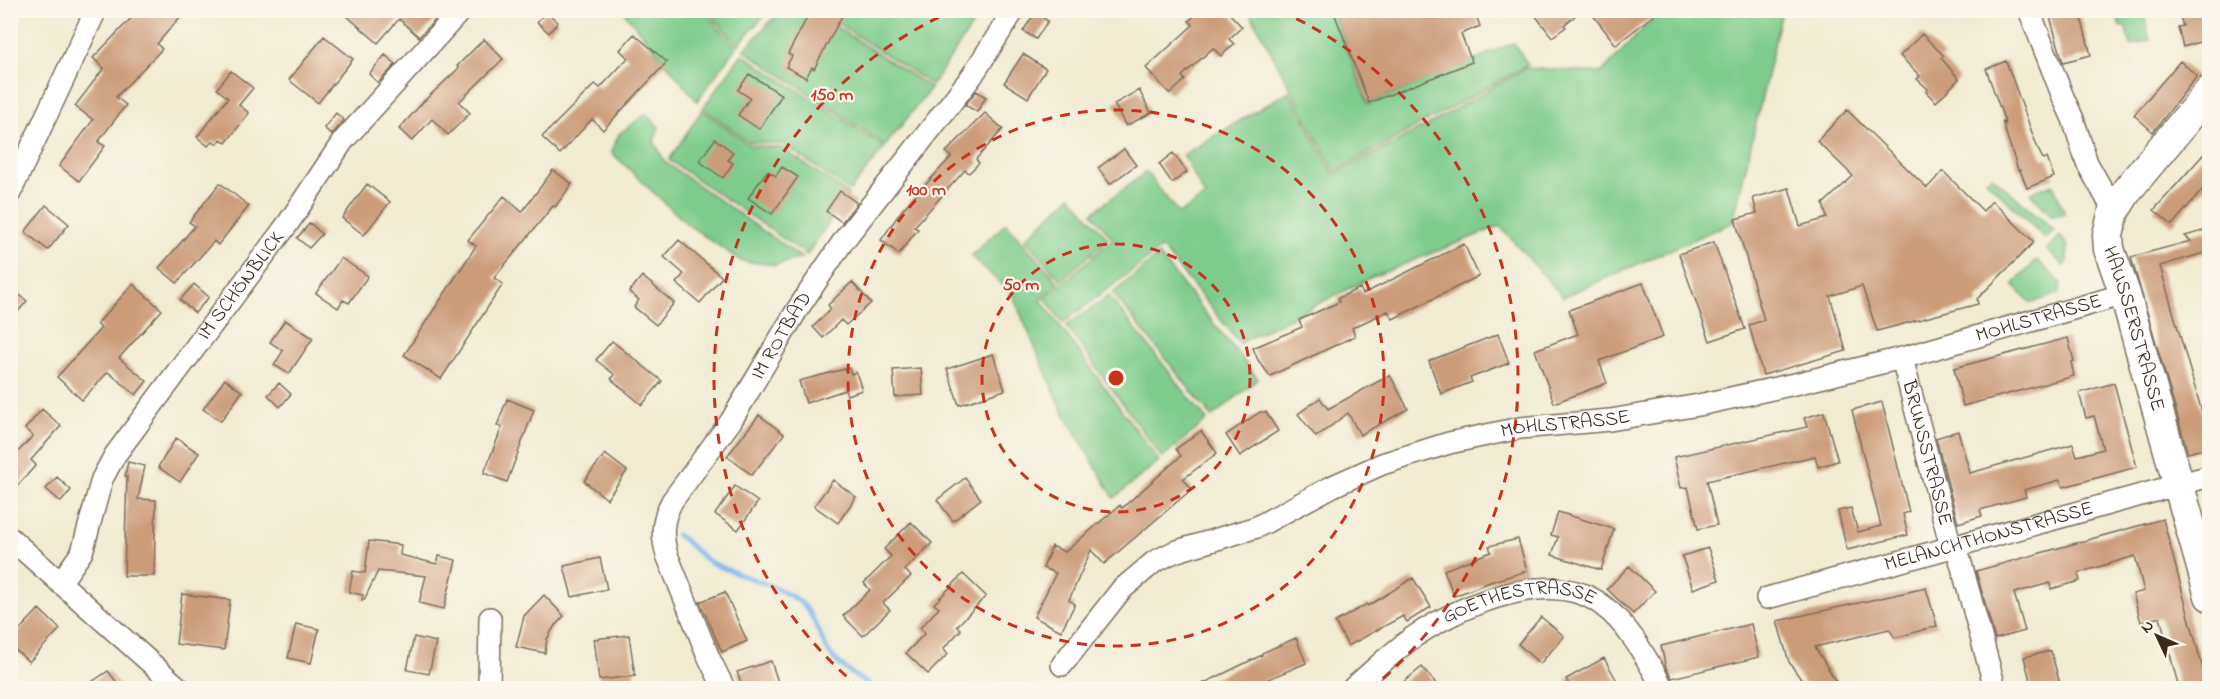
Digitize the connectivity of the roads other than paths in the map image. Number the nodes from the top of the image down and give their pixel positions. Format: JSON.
{"nodes":[{"id":1,"x":96,"y":10,"type":"edge"},
{"id":2,"x":461,"y":10,"type":"edge"},
{"id":3,"x":1014,"y":10,"type":"edge"},
{"id":4,"x":2029,"y":10,"type":"edge"},
{"id":5,"x":2210,"y":91,"type":"edge"},
{"id":6,"x":10,"y":193,"type":"edge"},
{"id":7,"x":2114,"y":211,"type":"junction"},
{"id":8,"x":2125,"y":294,"type":"junction"},
{"id":9,"x":1902,"y":358,"type":"junction"},
{"id":10,"x":2210,"y":476,"type":"edge"},
{"id":11,"x":2178,"y":484,"type":"junction"},
{"id":12,"x":10,"y":538,"type":"edge"},
{"id":13,"x":1954,"y":546,"type":"junction"},
{"id":14,"x":60,"y":583,"type":"junction"},
{"id":15,"x":2210,"y":596,"type":"edge"},
{"id":16,"x":1767,"y":598,"type":"dead end"},
{"id":17,"x":490,"y":618,"type":"dead end"},
{"id":18,"x":1062,"y":665,"type":"dead end"},
{"id":19,"x":1356,"y":687,"type":"edge"},
{"id":20,"x":179,"y":688,"type":"edge"},
{"id":21,"x":489,"y":688,"type":"edge"},
{"id":22,"x":724,"y":688,"type":"edge"},
{"id":23,"x":1663,"y":688,"type":"edge"},
{"id":24,"x":1995,"y":688,"type":"edge"}],
"edges":[{"from":1,"to":6,"type":"street"},
{"from":2,"to":14,"type":"street","name":"IM SCHÖNBLICK"},
{"from":3,"to":22,"type":"street","name":"IM ROTBAD"},
{"from":4,"to":7,"type":"street"},
{"from":5,"to":7,"type":"main road"},
{"from":7,"to":8,"type":"main road","name":"HAUSSERSTRASSE"},
{"from":8,"to":9,"type":"street","name":"MOHLSTRASSE"},
{"from":8,"to":11,"type":"main road","name":"HAUSSERSTRASSE"},
{"from":9,"to":13,"type":"street","name":"BRUNSSTRASSE"},
{"from":9,"to":18,"type":"street","name":"MOHLSTRASSE"},
{"from":10,"to":11,"type":"street","name":"MELANCHTHONSTRASSE"},
{"from":11,"to":13,"type":"street","name":"MELANCHTHONSTRASSE"},
{"from":11,"to":15,"type":"main road","name":"HAUSSERSTRASSE"},
{"from":12,"to":14,"type":"street"},
{"from":13,"to":16,"type":"street","name":"MELANCHTHONSTRASSE"},
{"from":13,"to":24,"type":"street","name":"BRUNSSTRASSE"},
{"from":14,"to":20,"type":"street"},
{"from":17,"to":21,"type":"street"},
{"from":19,"to":23,"type":"street","name":"GOETHESTRASSE"}]}
